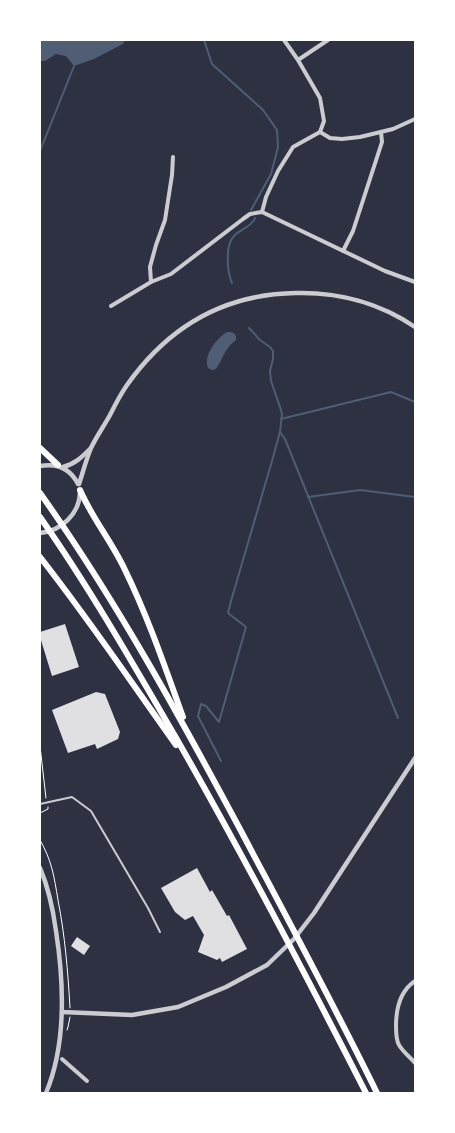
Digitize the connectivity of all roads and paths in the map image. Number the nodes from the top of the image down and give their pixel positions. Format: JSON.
{"nodes":[{"id":1,"x":284,"y":40,"type":"edge"},
{"id":2,"x":328,"y":40,"type":"edge"},
{"id":3,"x":298,"y":60,"type":"junction"},
{"id":4,"x":415,"y":119,"type":"edge"},
{"id":5,"x":320,"y":132,"type":"junction"},
{"id":6,"x":381,"y":132,"type":"junction"},
{"id":7,"x":173,"y":157,"type":"dead end"},
{"id":8,"x":262,"y":212,"type":"junction"},
{"id":9,"x":344,"y":251,"type":"junction"},
{"id":10,"x":151,"y":282,"type":"junction"},
{"id":11,"x":415,"y":282,"type":"edge"},
{"id":12,"x":111,"y":306,"type":"dead end"},
{"id":13,"x":415,"y":327,"type":"edge"},
{"id":14,"x":92,"y":447,"type":"junction"},
{"id":15,"x":40,"y":448,"type":"edge"},
{"id":16,"x":40,"y":466,"type":"edge"},
{"id":17,"x":61,"y":466,"type":"junction"},
{"id":18,"x":79,"y":487,"type":"junction"},
{"id":19,"x":40,"y":494,"type":"edge"},
{"id":20,"x":40,"y":517,"type":"edge"},
{"id":21,"x":40,"y":533,"type":"edge"},
{"id":22,"x":40,"y":557,"type":"edge"},
{"id":23,"x":188,"y":732,"type":"junction"},
{"id":24,"x":40,"y":734,"type":"edge"},
{"id":25,"x":40,"y":746,"type":"edge"},
{"id":26,"x":415,"y":758,"type":"edge"},
{"id":27,"x":199,"y":779,"type":"junction"},
{"id":28,"x":47,"y":802,"type":"junction"},
{"id":29,"x":40,"y":804,"type":"edge"},
{"id":30,"x":40,"y":813,"type":"edge"},
{"id":31,"x":40,"y":840,"type":"edge"},
{"id":32,"x":40,"y":868,"type":"edge"},
{"id":33,"x":59,"y":904,"type":"dead end"},
{"id":34,"x":160,"y":932,"type":"dead end"},
{"id":35,"x":415,"y":981,"type":"edge"},
{"id":36,"x":62,"y":1012,"type":"junction"},
{"id":37,"x":62,"y":1059,"type":"dead end"},
{"id":38,"x":415,"y":1063,"type":"edge"},
{"id":39,"x":87,"y":1081,"type":"dead end"},
{"id":40,"x":46,"y":1093,"type":"edge"},
{"id":41,"x":366,"y":1093,"type":"edge"},
{"id":42,"x":377,"y":1093,"type":"edge"}],
"edges":[{"from":1,"to":3,"type":"street"},
{"from":2,"to":3,"type":"street"},
{"from":3,"to":5,"type":"street"},
{"from":4,"to":6,"type":"street"},
{"from":5,"to":6,"type":"street"},
{"from":5,"to":8,"type":"street"},
{"from":6,"to":9,"type":"street"},
{"from":7,"to":10,"type":"street"},
{"from":8,"to":9,"type":"street"},
{"from":8,"to":10,"type":"street"},
{"from":9,"to":11,"type":"street"},
{"from":10,"to":12,"type":"street"},
{"from":13,"to":14,"type":"street"},
{"from":14,"to":17,"type":"street"},
{"from":14,"to":18,"type":"street"},
{"from":15,"to":17,"type":"highway"},
{"from":16,"to":17,"type":"street"},
{"from":17,"to":18,"type":"street"},
{"from":18,"to":21,"type":"street"},
{"from":18,"to":23,"type":"highway"},
{"from":19,"to":23,"type":"highway"},
{"from":20,"to":27,"type":"highway"},
{"from":22,"to":27,"type":"highway"},
{"from":23,"to":42,"type":"highway"},
{"from":24,"to":25,"type":"path"},
{"from":25,"to":28,"type":"path"},
{"from":26,"to":36,"type":"street"},
{"from":27,"to":41,"type":"highway"},
{"from":28,"to":29,"type":"lane"},
{"from":28,"to":30,"type":"path"},
{"from":28,"to":34,"type":"lane"},
{"from":31,"to":33,"type":"path"},
{"from":32,"to":36,"type":"street"},
{"from":35,"to":38,"type":"street"},
{"from":36,"to":40,"type":"street"},
{"from":37,"to":39,"type":"street"}]}
